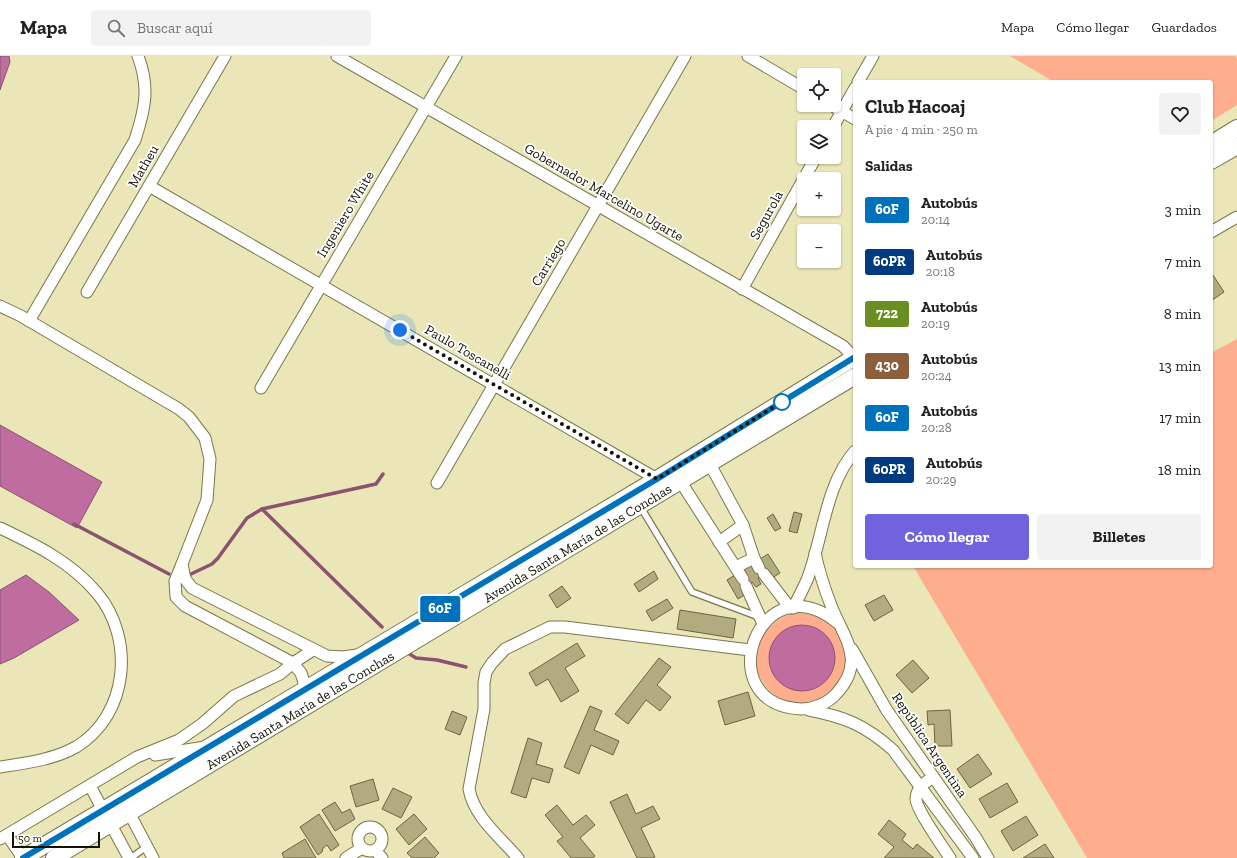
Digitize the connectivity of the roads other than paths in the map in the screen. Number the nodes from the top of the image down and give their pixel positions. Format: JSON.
{"nodes":[{"id":1,"x":138,"y":56,"type":"edge"},
{"id":2,"x":226,"y":56,"type":"edge"},
{"id":3,"x":337,"y":56,"type":"edge"},
{"id":4,"x":456,"y":56,"type":"edge"},
{"id":5,"x":685,"y":56,"type":"edge"},
{"id":6,"x":748,"y":56,"type":"edge"},
{"id":7,"x":873,"y":56,"type":"edge"},
{"id":8,"x":859,"y":80,"type":"edge"},
{"id":9,"x":797,"y":85,"type":"edge"},
{"id":10,"x":853,"y":91,"type":"edge"},
{"id":11,"x":427,"y":107,"type":"junction"},
{"id":12,"x":841,"y":111,"type":"joint"},
{"id":13,"x":853,"y":118,"type":"edge"},
{"id":14,"x":1237,"y":128,"type":"edge"},
{"id":15,"x":1213,"y":143,"type":"edge"},
{"id":16,"x":1237,"y":146,"type":"edge"},
{"id":17,"x":1213,"y":160,"type":"edge"},
{"id":18,"x":812,"y":164,"type":"edge"},
{"id":19,"x":149,"y":186,"type":"junction"},
{"id":20,"x":599,"y":207,"type":"junction"},
{"id":21,"x":1237,"y":217,"type":"edge"},
{"id":22,"x":1213,"y":231,"type":"edge"},
{"id":23,"x":321,"y":285,"type":"junction"},
{"id":24,"x":742,"y":289,"type":"junction"},
{"id":25,"x":88,"y":292,"type":"dead end"},
{"id":26,"x":0,"y":306,"type":"edge"},
{"id":27,"x":29,"y":320,"type":"junction"},
{"id":28,"x":853,"y":355,"type":"edge"},
{"id":29,"x":853,"y":358,"type":"edge"},
{"id":30,"x":853,"y":377,"type":"edge"},
{"id":31,"x":493,"y":383,"type":"junction"},
{"id":32,"x":261,"y":388,"type":"dead end"},
{"id":33,"x":853,"y":453,"type":"edge"},
{"id":34,"x":706,"y":457,"type":"junction"},
{"id":35,"x":669,"y":476,"type":"junction"},
{"id":36,"x":437,"y":484,"type":"dead end"},
{"id":37,"x":639,"y":504,"type":"junction"},
{"id":38,"x":743,"y":525,"type":"junction"},
{"id":39,"x":0,"y":528,"type":"edge"},
{"id":40,"x":719,"y":542,"type":"junction"},
{"id":41,"x":814,"y":553,"type":"junction"},
{"id":42,"x":754,"y":558,"type":"junction"},
{"id":43,"x":182,"y":564,"type":"junction"},
{"id":44,"x":736,"y":568,"type":"junction"},
{"id":45,"x":791,"y":608,"type":"junction"},
{"id":46,"x":761,"y":620,"type":"junction"},
{"id":47,"x":839,"y":624,"type":"junction"},
{"id":48,"x":850,"y":646,"type":"junction"},
{"id":49,"x":313,"y":650,"type":"junction"},
{"id":50,"x":750,"y":650,"type":"junction"},
{"id":51,"x":365,"y":653,"type":"junction"},
{"id":52,"x":292,"y":663,"type":"junction"},
{"id":53,"x":306,"y":689,"type":"junction"},
{"id":54,"x":806,"y":709,"type":"junction"},
{"id":55,"x":213,"y":745,"type":"junction"},
{"id":56,"x":137,"y":757,"type":"junction"},
{"id":57,"x":0,"y":767,"type":"edge"},
{"id":58,"x":933,"y":777,"type":"junction"},
{"id":59,"x":90,"y":786,"type":"junction"},
{"id":60,"x":920,"y":786,"type":"junction"},
{"id":61,"x":126,"y":806,"type":"junction"},
{"id":62,"x":106,"y":818,"type":"junction"},
{"id":63,"x":4,"y":837,"type":"edge"},
{"id":64,"x":146,"y":847,"type":"junction"},
{"id":65,"x":362,"y":848,"type":"junction"},
{"id":66,"x":379,"y":854,"type":"edge"},
{"id":67,"x":983,"y":856,"type":"edge"},
{"id":68,"x":23,"y":858,"type":"edge"},
{"id":69,"x":54,"y":858,"type":"edge"},
{"id":70,"x":130,"y":858,"type":"edge"},
{"id":71,"x":153,"y":858,"type":"edge"},
{"id":72,"x":346,"y":858,"type":"edge"},
{"id":73,"x":518,"y":858,"type":"edge"},
{"id":74,"x":950,"y":858,"type":"edge"},
{"id":75,"x":973,"y":858,"type":"edge"}],
"edges":[{"from":1,"to":27,"type":"street"},
{"from":2,"to":19,"type":"street","name":"Matheu"},
{"from":3,"to":11,"type":"street","name":"Gobernador Marcelino Ugarte"},
{"from":4,"to":11,"type":"street","name":"Ingeniero White"},
{"from":5,"to":20,"type":"street","name":"Carriego"},
{"from":6,"to":9,"type":"street"},
{"from":7,"to":8,"type":"street"},
{"from":10,"to":12,"type":"street"},
{"from":11,"to":20,"type":"street","name":"Gobernador Marcelino Ugarte"},
{"from":11,"to":23,"type":"street","name":"Ingeniero White"},
{"from":12,"to":13,"type":"street"},
{"from":14,"to":15,"type":"main road"},
{"from":16,"to":17,"type":"main road"},
{"from":18,"to":24,"type":"street","name":"Segurola"},
{"from":19,"to":23,"type":"street","name":"Paulo Toscanelli"},
{"from":19,"to":25,"type":"street","name":"Matheu"},
{"from":20,"to":24,"type":"street","name":"Gobernador Marcelino Ugarte"},
{"from":20,"to":31,"type":"street","name":"Carriego"},
{"from":21,"to":22,"type":"street"},
{"from":23,"to":31,"type":"street","name":"Paulo Toscanelli"},
{"from":23,"to":32,"type":"street","name":"Ingeniero White"},
{"from":24,"to":28,"type":"street","name":"Gobernador Marcelino Ugarte"},
{"from":26,"to":27,"type":"street"},
{"from":27,"to":43,"type":"street"},
{"from":29,"to":34,"type":"main road","name":"Avenida Santa María de las Conchas"},
{"from":30,"to":34,"type":"main road","name":"Avenida Santa María de las Conchas"},
{"from":31,"to":35,"type":"street","name":"Paulo Toscanelli"},
{"from":31,"to":36,"type":"street","name":"Carriego"},
{"from":33,"to":41,"type":"street"},
{"from":34,"to":35,"type":"main road","name":"Avenida Santa María de las Conchas"},
{"from":34,"to":38,"type":"street"},
{"from":35,"to":37,"type":"main road","name":"Avenida Santa María de las Conchas"},
{"from":35,"to":40,"type":"street"},
{"from":35,"to":51,"type":"main road","name":"Avenida Santa María de las Conchas"},
{"from":37,"to":46,"type":"lane"},
{"from":37,"to":61,"type":"main road","name":"Avenida Santa María de las Conchas"},
{"from":38,"to":40,"type":"street"},
{"from":38,"to":42,"type":"street"},
{"from":39,"to":57,"type":"street"},
{"from":40,"to":44,"type":"street"},
{"from":41,"to":45,"type":"street"},
{"from":41,"to":47,"type":"street"},
{"from":42,"to":44,"type":"street"},
{"from":42,"to":45,"type":"street"},
{"from":43,"to":49,"type":"street"},
{"from":43,"to":52,"type":"street"},
{"from":44,"to":46,"type":"street"},
{"from":45,"to":46,"type":"street"},
{"from":45,"to":47,"type":"street"},
{"from":46,"to":50,"type":"street"},
{"from":47,"to":48,"type":"street"},
{"from":48,"to":54,"type":"street"},
{"from":48,"to":58,"type":"street","name":"República Argentina"},
{"from":49,"to":51,"type":"street"},
{"from":49,"to":52,"type":"street"},
{"from":50,"to":54,"type":"street"},
{"from":50,"to":73,"type":"street"},
{"from":51,"to":53,"type":"main road","name":"Avenida Santa María de las Conchas"},
{"from":52,"to":53,"type":"street"},
{"from":52,"to":56,"type":"street"},
{"from":53,"to":55,"type":"main road","name":"Avenida Santa María de las Conchas"},
{"from":54,"to":60,"type":"street","name":"República Argentina"},
{"from":55,"to":56,"type":"street"},
{"from":55,"to":61,"type":"main road","name":"Avenida Santa María de las Conchas"},
{"from":56,"to":59,"type":"street"},
{"from":58,"to":60,"type":"street"},
{"from":58,"to":67,"type":"street","name":"República Argentina"},
{"from":59,"to":62,"type":"street"},
{"from":59,"to":63,"type":"street"},
{"from":60,"to":74,"type":"street"},
{"from":60,"to":75,"type":"street","name":"República Argentina"},
{"from":61,"to":62,"type":"main road","name":"Avenida Santa María de las Conchas"},
{"from":61,"to":64,"type":"street"},
{"from":62,"to":68,"type":"main road","name":"Avenida Santa María de las Conchas"},
{"from":62,"to":69,"type":"main road","name":"Avenida Santa María de las Conchas"},
{"from":62,"to":70,"type":"street"},
{"from":63,"to":68,"type":"street"},
{"from":64,"to":70,"type":"lane"},
{"from":64,"to":71,"type":"street"},
{"from":65,"to":66,"type":"street"},
{"from":65,"to":66,"type":"street"},
{"from":65,"to":72,"type":"street"}]}
